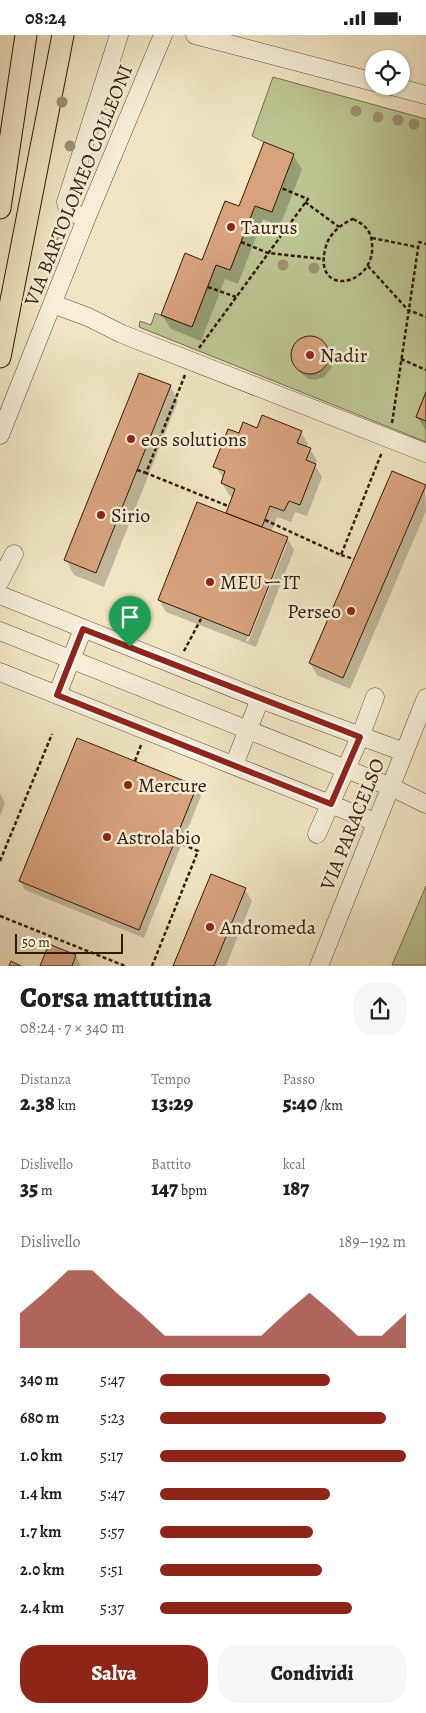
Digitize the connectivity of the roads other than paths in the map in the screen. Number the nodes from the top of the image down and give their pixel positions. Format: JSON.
{"nodes":[{"id":1,"x":26,"y":35,"type":"edge"},
{"id":2,"x":63,"y":35,"type":"edge"},
{"id":3,"x":119,"y":35,"type":"edge"},
{"id":4,"x":163,"y":35,"type":"edge"},
{"id":5,"x":195,"y":35,"type":"edge"},
{"id":6,"x":365,"y":79,"type":"edge"},
{"id":7,"x":410,"y":91,"type":"edge"},
{"id":8,"x":426,"y":95,"type":"edge"},
{"id":9,"x":0,"y":208,"type":"edge"},
{"id":10,"x":86,"y":219,"type":"junction"},
{"id":11,"x":53,"y":304,"type":"junction"},
{"id":12,"x":0,"y":357,"type":"edge"},
{"id":13,"x":0,"y":435,"type":"edge"},
{"id":14,"x":426,"y":453,"type":"edge"},
{"id":15,"x":14,"y":553,"type":"dead end"},
{"id":16,"x":0,"y":581,"type":"edge"},
{"id":17,"x":0,"y":595,"type":"edge"},
{"id":18,"x":83,"y":629,"type":"junction"},
{"id":19,"x":0,"y":631,"type":"edge"},
{"id":20,"x":71,"y":660,"type":"junction"},
{"id":21,"x":0,"y":672,"type":"edge"},
{"id":22,"x":57,"y":695,"type":"junction"},
{"id":23,"x":374,"y":697,"type":"dead end"},
{"id":24,"x":426,"y":698,"type":"edge"},
{"id":25,"x":260,"y":699,"type":"junction"},
{"id":26,"x":248,"y":730,"type":"junction"},
{"id":27,"x":360,"y":737,"type":"junction"},
{"id":28,"x":404,"y":752,"type":"junction"},
{"id":29,"x":234,"y":765,"type":"junction"},
{"id":30,"x":345,"y":769,"type":"junction"},
{"id":31,"x":390,"y":787,"type":"junction"},
{"id":32,"x":426,"y":803,"type":"edge"},
{"id":33,"x":331,"y":804,"type":"junction"},
{"id":34,"x":375,"y":822,"type":"junction"},
{"id":35,"x":317,"y":834,"type":"dead end"},
{"id":36,"x":319,"y":965,"type":"edge"}],
"edges":[{"from":1,"to":9,"type":"main road"},
{"from":2,"to":12,"type":"main road"},
{"from":3,"to":10,"type":"street"},
{"from":4,"to":10,"type":"street","name":"VIA BARTOLOMEO COLLEONI"},
{"from":5,"to":6,"type":"street"},
{"from":7,"to":8,"type":"street"},
{"from":10,"to":11,"type":"street","name":"VIA BARTOLOMEO COLLEONI"},
{"from":11,"to":13,"type":"street","name":"VIA BARTOLOMEO COLLEONI"},
{"from":11,"to":14,"type":"street"},
{"from":15,"to":16,"type":"street"},
{"from":17,"to":18,"type":"street"},
{"from":18,"to":20,"type":"street"},
{"from":18,"to":25,"type":"street"},
{"from":19,"to":20,"type":"street"},
{"from":20,"to":22,"type":"street"},
{"from":20,"to":26,"type":"street"},
{"from":21,"to":22,"type":"street"},
{"from":22,"to":29,"type":"street"},
{"from":23,"to":27,"type":"street"},
{"from":24,"to":28,"type":"street","name":"VIA PARACELSO"},
{"from":25,"to":26,"type":"street"},
{"from":25,"to":27,"type":"street"},
{"from":26,"to":29,"type":"street"},
{"from":26,"to":30,"type":"street"},
{"from":27,"to":28,"type":"street"},
{"from":27,"to":30,"type":"street"},
{"from":28,"to":31,"type":"street","name":"VIA PARACELSO"},
{"from":29,"to":33,"type":"street"},
{"from":30,"to":31,"type":"street"},
{"from":30,"to":33,"type":"street"},
{"from":31,"to":32,"type":"street"},
{"from":31,"to":34,"type":"street","name":"VIA PARACELSO"},
{"from":33,"to":34,"type":"street"},
{"from":33,"to":35,"type":"street"},
{"from":34,"to":36,"type":"street","name":"VIA PARACELSO"}]}
